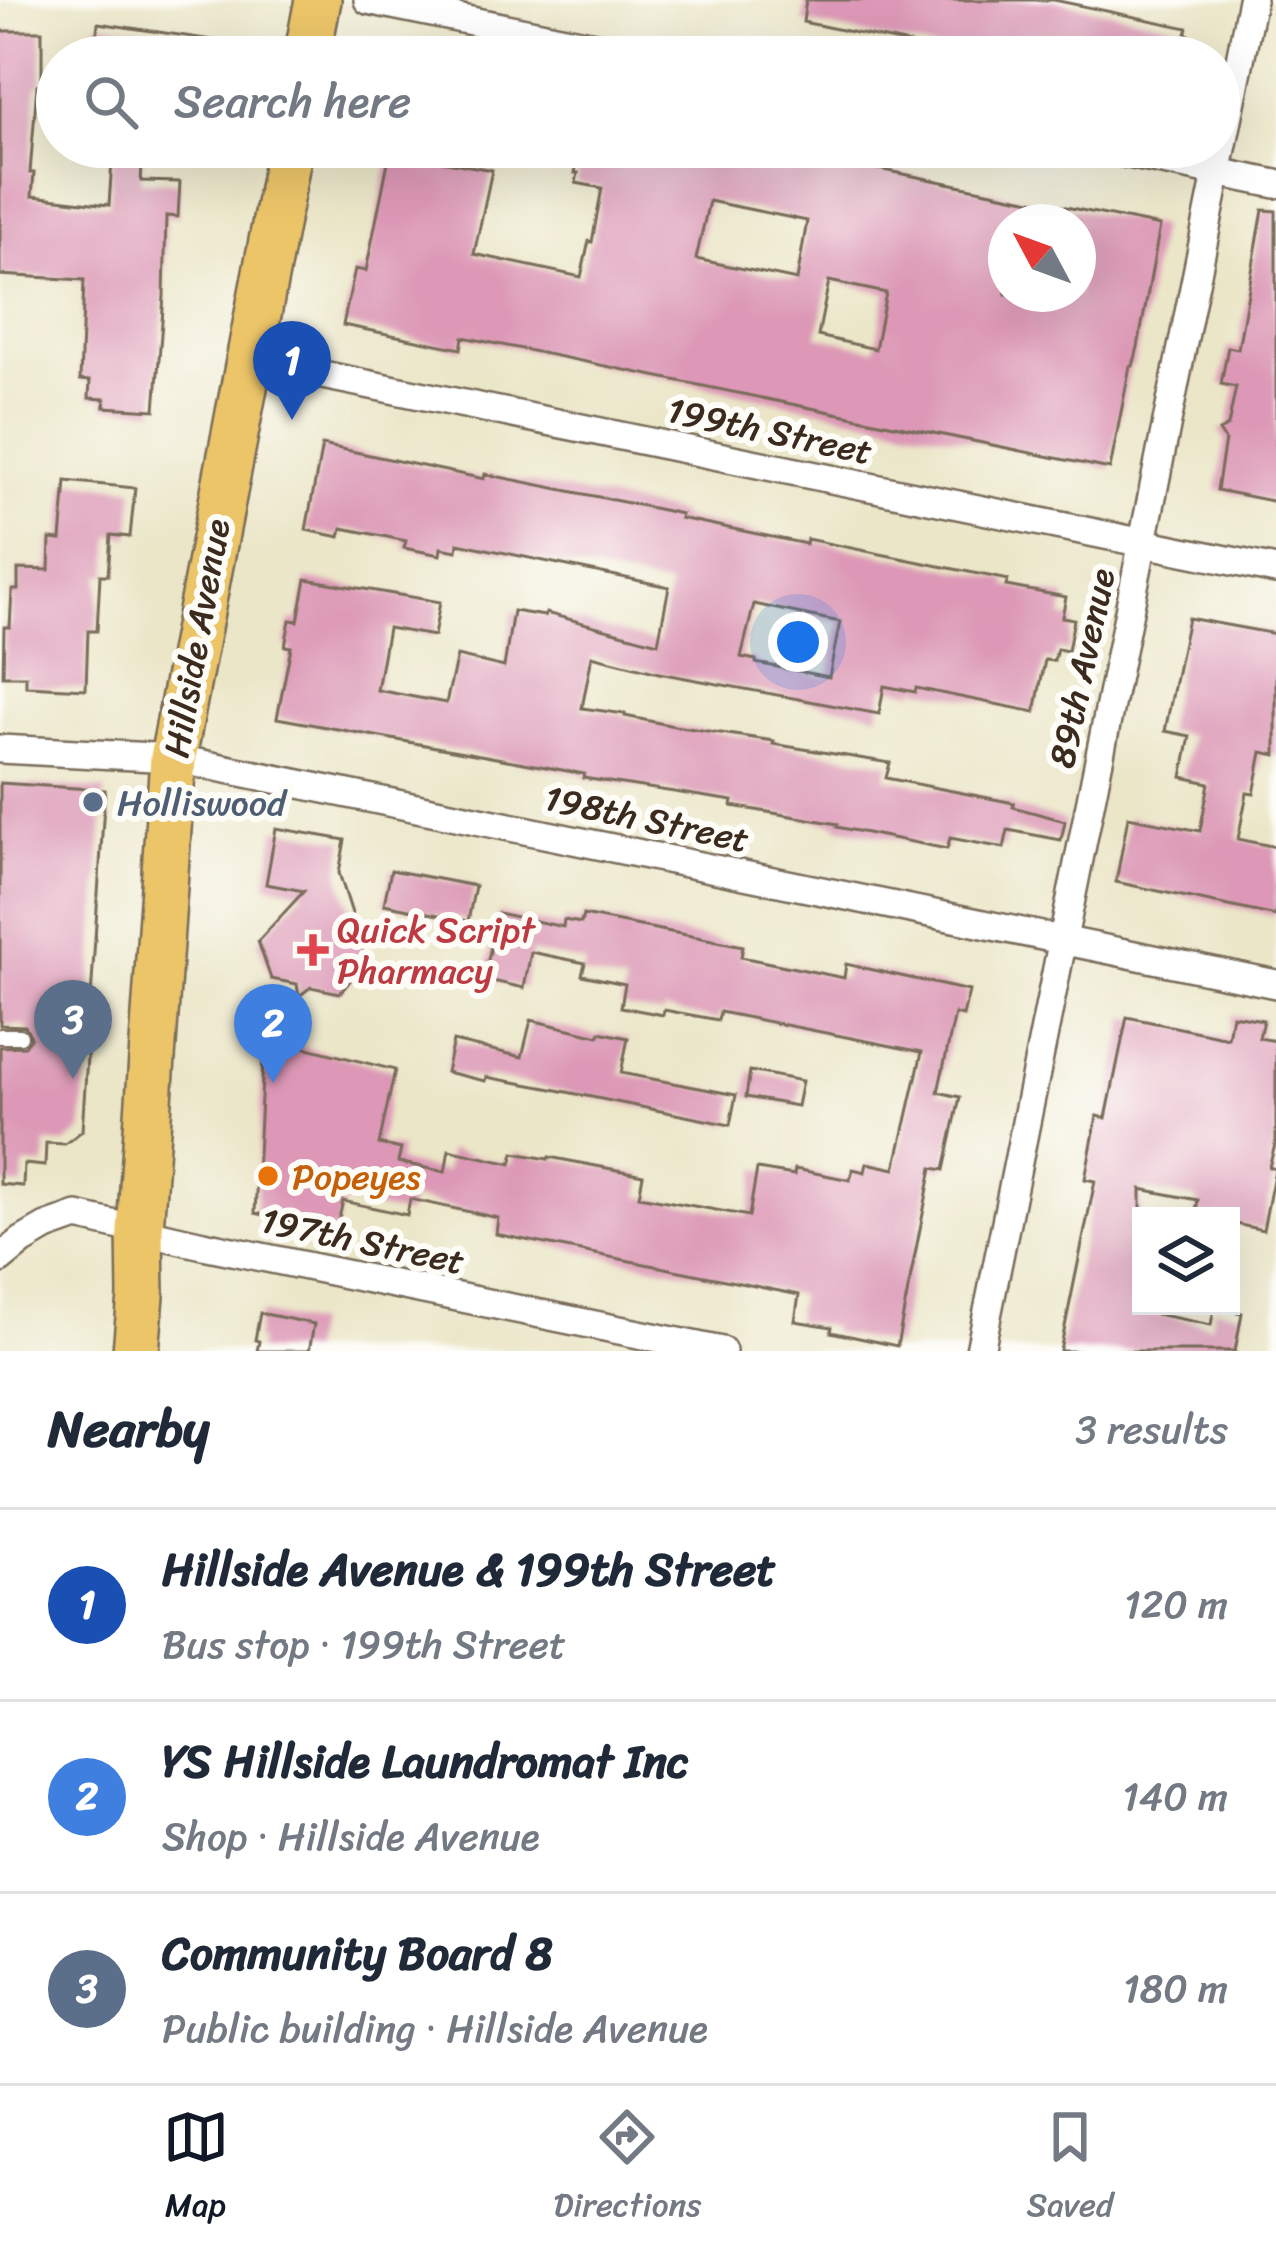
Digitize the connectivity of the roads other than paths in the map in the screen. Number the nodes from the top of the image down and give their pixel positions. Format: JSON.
{"nodes":[{"id":1,"x":319,"y":0,"type":"edge"},
{"id":2,"x":368,"y":0,"type":"edge"},
{"id":3,"x":1252,"y":0,"type":"edge"},
{"id":4,"x":312,"y":36,"type":"edge"},
{"id":5,"x":545,"y":36,"type":"edge"},
{"id":6,"x":1240,"y":59,"type":"edge"},
{"id":7,"x":286,"y":168,"type":"edge"},
{"id":8,"x":1197,"y":168,"type":"edge"},
{"id":9,"x":1218,"y":168,"type":"edge"},
{"id":10,"x":1217,"y":172,"type":"junction"},
{"id":11,"x":1276,"y":184,"type":"edge"},
{"id":12,"x":249,"y":359,"type":"junction"},
{"id":13,"x":1143,"y":543,"type":"junction"},
{"id":14,"x":1276,"y":570,"type":"edge"},
{"id":15,"x":0,"y":749,"type":"edge"},
{"id":16,"x":172,"y":758,"type":"junction"},
{"id":17,"x":1062,"y":939,"type":"junction"},
{"id":18,"x":1276,"y":984,"type":"edge"},
{"id":19,"x":0,"y":1036,"type":"edge"},
{"id":20,"x":20,"y":1036,"type":"dead end"},
{"id":21,"x":140,"y":1230,"type":"junction"},
{"id":22,"x":0,"y":1259,"type":"edge"},
{"id":23,"x":136,"y":1351,"type":"edge"},
{"id":24,"x":722,"y":1351,"type":"edge"},
{"id":25,"x":980,"y":1351,"type":"edge"}],
"edges":[{"from":1,"to":4,"type":"main road"},
{"from":2,"to":5,"type":"street"},
{"from":3,"to":6,"type":"street","name":"89th Avenue"},
{"from":7,"to":12,"type":"main road","name":"Hillside Avenue"},
{"from":8,"to":10,"type":"street"},
{"from":9,"to":10,"type":"street","name":"89th Avenue"},
{"from":10,"to":11,"type":"street"},
{"from":10,"to":13,"type":"street","name":"89th Avenue"},
{"from":12,"to":13,"type":"street","name":"199th Street"},
{"from":12,"to":16,"type":"main road","name":"Hillside Avenue"},
{"from":13,"to":14,"type":"street","name":"199th Street"},
{"from":13,"to":17,"type":"street","name":"89th Avenue"},
{"from":15,"to":16,"type":"street","name":"198th Street"},
{"from":16,"to":17,"type":"street","name":"198th Street"},
{"from":16,"to":21,"type":"main road","name":"Hillside Avenue"},
{"from":17,"to":18,"type":"street","name":"198th Street"},
{"from":17,"to":25,"type":"street","name":"89th Avenue"},
{"from":19,"to":20,"type":"lane"},
{"from":21,"to":22,"type":"street","name":"197th Street"},
{"from":21,"to":23,"type":"main road","name":"Hillside Avenue"},
{"from":21,"to":24,"type":"street","name":"197th Street"}]}
